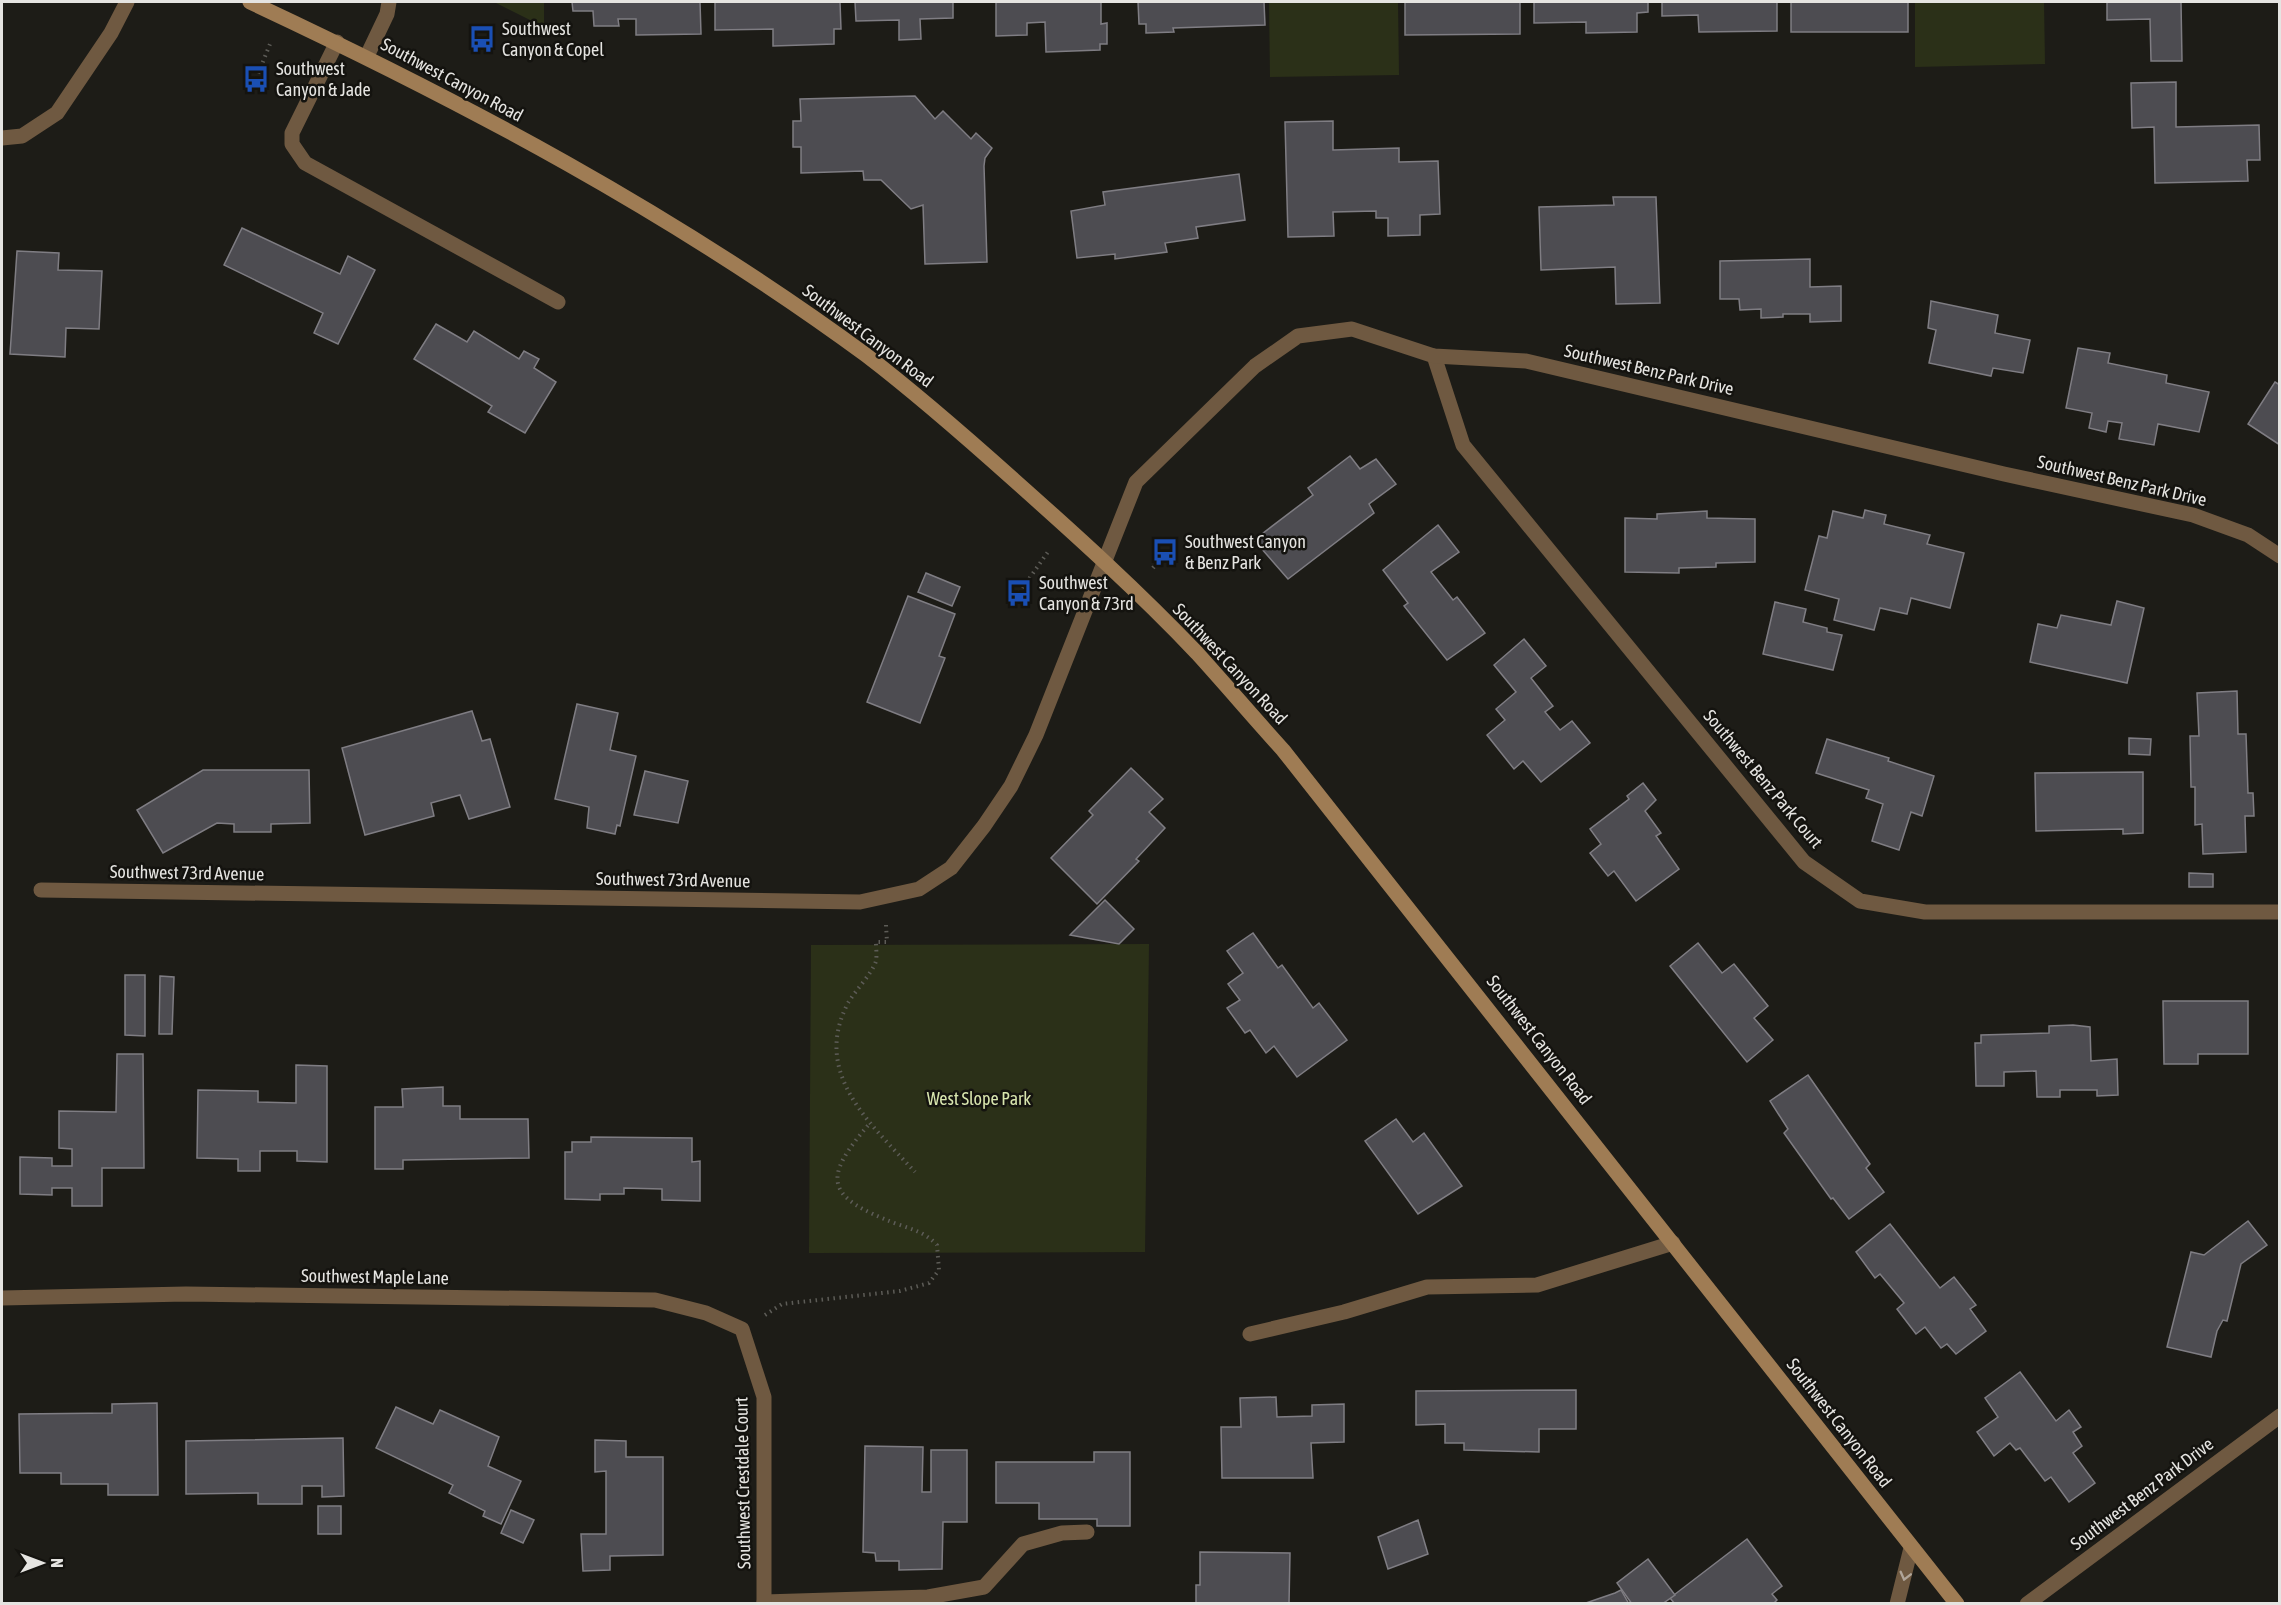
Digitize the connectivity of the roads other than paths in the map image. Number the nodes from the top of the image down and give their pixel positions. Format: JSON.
{"nodes":[{"id":1,"x":127,"y":2,"type":"edge"},
{"id":2,"x":250,"y":2,"type":"edge"},
{"id":3,"x":389,"y":2,"type":"edge"},
{"id":4,"x":337,"y":42,"type":"junction"},
{"id":5,"x":367,"y":56,"type":"junction"},
{"id":6,"x":2,"y":138,"type":"edge"},
{"id":7,"x":558,"y":302,"type":"dead end"},
{"id":8,"x":1434,"y":356,"type":"junction"},
{"id":9,"x":2280,"y":556,"type":"edge"},
{"id":10,"x":1106,"y":562,"type":"junction"},
{"id":11,"x":41,"y":890,"type":"dead end"},
{"id":12,"x":2280,"y":912,"type":"edge"},
{"id":13,"x":1673,"y":1243,"type":"junction"},
{"id":14,"x":2,"y":1298,"type":"edge"},
{"id":15,"x":742,"y":1329,"type":"joint"},
{"id":16,"x":1250,"y":1334,"type":"dead end"},
{"id":17,"x":2280,"y":1416,"type":"edge"},
{"id":18,"x":1087,"y":1532,"type":"dead end"},
{"id":19,"x":1911,"y":1548,"type":"junction"},
{"id":20,"x":764,"y":1603,"type":"edge"},
{"id":21,"x":1898,"y":1604,"type":"edge"},
{"id":22,"x":1957,"y":1604,"type":"edge"},
{"id":23,"x":2027,"y":1604,"type":"edge"}],
"edges":[{"from":1,"to":6,"type":"street"},
{"from":2,"to":4,"type":"main road","name":"Southwest Canyon Road"},
{"from":3,"to":5,"type":"street"},
{"from":4,"to":5,"type":"main road","name":"Southwest Canyon Road"},
{"from":4,"to":7,"type":"street"},
{"from":5,"to":10,"type":"main road","name":"Southwest Canyon Road"},
{"from":8,"to":9,"type":"street","name":"Southwest Benz Park Drive"},
{"from":8,"to":10,"type":"street","name":"Southwest Benz Park Drive"},
{"from":8,"to":12,"type":"street","name":"Southwest Benz Park Court"},
{"from":10,"to":11,"type":"street","name":"Southwest 73rd Avenue"},
{"from":10,"to":13,"type":"main road","name":"Southwest Canyon Road"},
{"from":13,"to":16,"type":"street"},
{"from":13,"to":19,"type":"main road","name":"Southwest Canyon Road"},
{"from":14,"to":15,"type":"street","name":"Southwest Maple Lane"},
{"from":15,"to":20,"type":"street","name":"Southwest Crestdale Court"},
{"from":17,"to":23,"type":"street","name":"Southwest Benz Park Drive"},
{"from":18,"to":20,"type":"street"},
{"from":19,"to":21,"type":"street","one_way":true},
{"from":19,"to":22,"type":"main road","name":"Southwest Canyon Road"}]}
